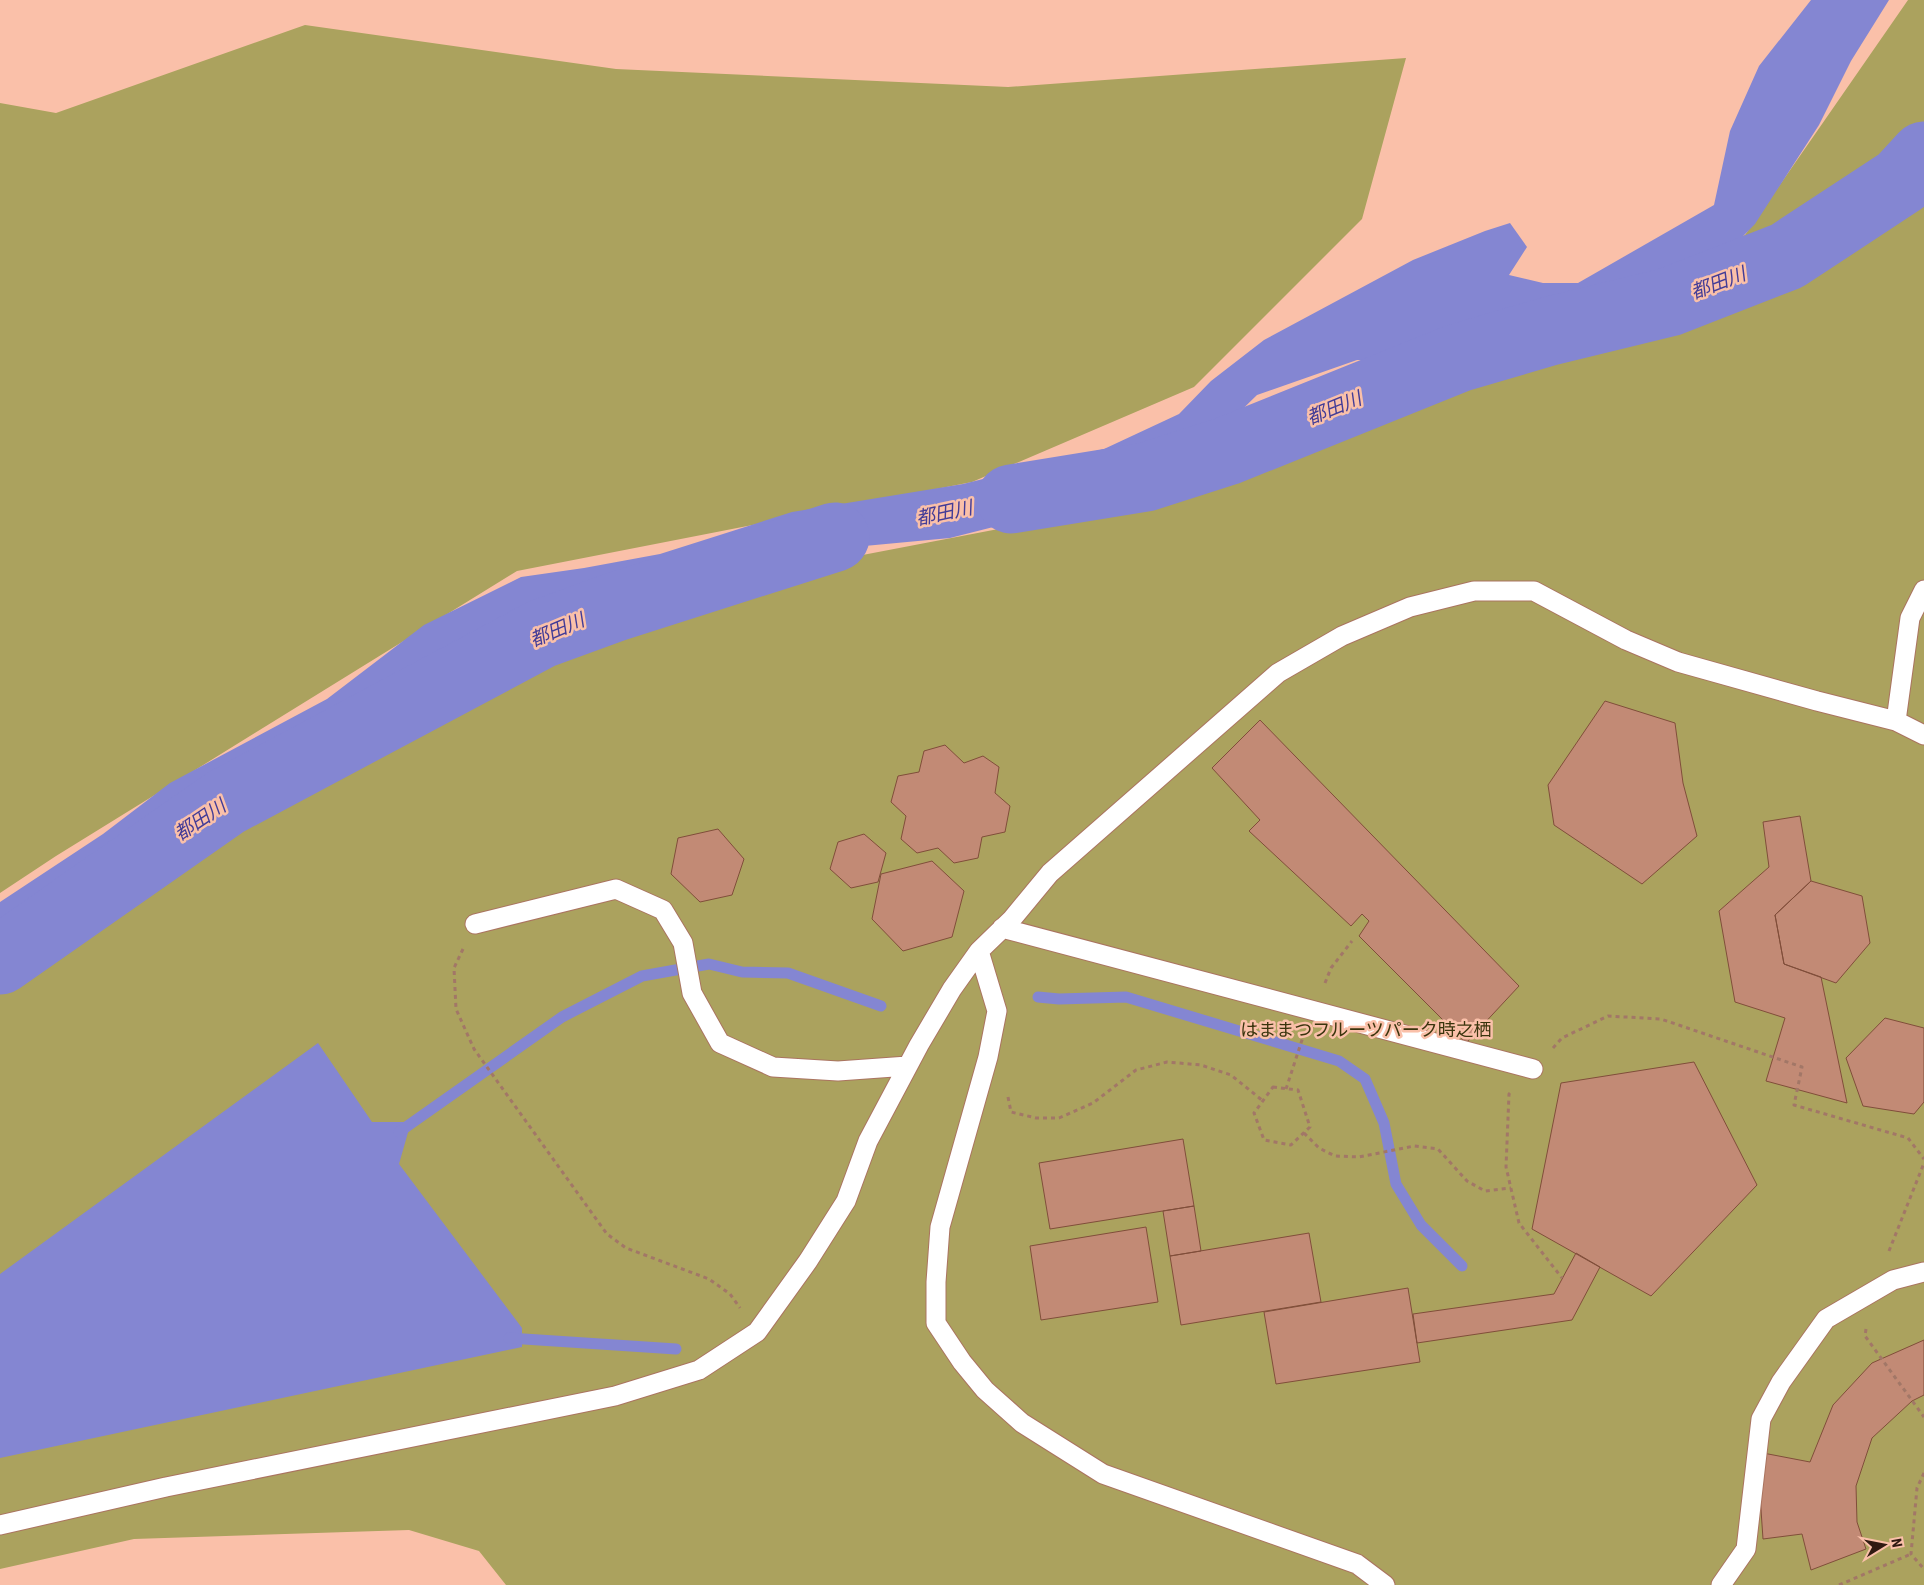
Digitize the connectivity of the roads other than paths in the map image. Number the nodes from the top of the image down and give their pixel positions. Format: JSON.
{"nodes":[{"id":1,"x":1924,"y":590,"type":"edge"},
{"id":2,"x":1896,"y":721,"type":"junction"},
{"id":3,"x":1924,"y":735,"type":"edge"},
{"id":4,"x":475,"y":924,"type":"road end"},
{"id":5,"x":1002,"y":928,"type":"junction"},
{"id":6,"x":979,"y":951,"type":"junction"},
{"id":7,"x":908,"y":1066,"type":"junction"},
{"id":8,"x":1533,"y":1069,"type":"road end"},
{"id":9,"x":1924,"y":1272,"type":"edge"},
{"id":10,"x":0,"y":1525,"type":"edge"},
{"id":11,"x":1385,"y":1585,"type":"edge"},
{"id":12,"x":1721,"y":1585,"type":"edge"}],
"edges":[{"from":1,"to":2,"type":"lane"},
{"from":2,"to":3,"type":"lane"},
{"from":2,"to":5,"type":"lane"},
{"from":4,"to":7,"type":"lane"},
{"from":5,"to":6,"type":"lane"},
{"from":5,"to":8,"type":"lane"},
{"from":6,"to":7,"type":"lane"},
{"from":6,"to":11,"type":"lane"},
{"from":7,"to":10,"type":"lane"},
{"from":9,"to":12,"type":"lane"}]}
